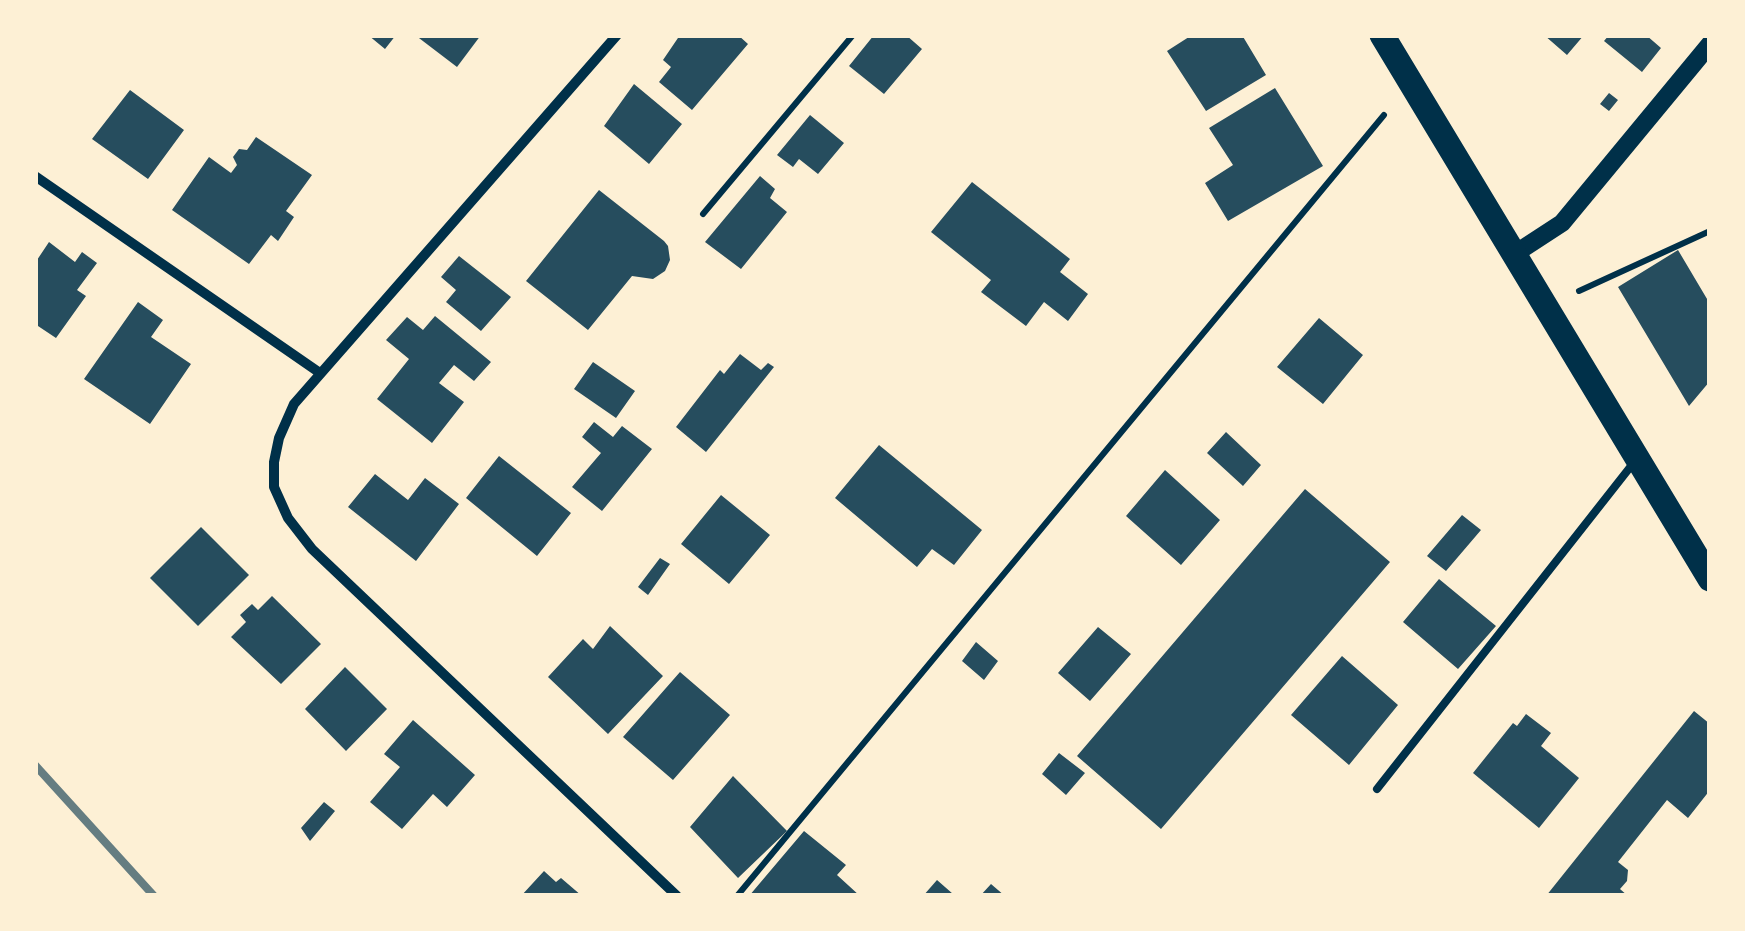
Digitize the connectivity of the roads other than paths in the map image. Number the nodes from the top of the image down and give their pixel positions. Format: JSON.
{"nodes":[{"id":1,"x":1382,"y":35,"type":"edge"},
{"id":2,"x":610,"y":37,"type":"edge"},
{"id":3,"x":1710,"y":44,"type":"edge"},
{"id":4,"x":35,"y":176,"type":"edge"},
{"id":5,"x":1516,"y":253,"type":"junction"},
{"id":6,"x":320,"y":373,"type":"junction"},
{"id":7,"x":1638,"y":458,"type":"junction"},
{"id":8,"x":1710,"y":579,"type":"edge"},
{"id":9,"x":1378,"y":789,"type":"dead end"},
{"id":10,"x":678,"y":896,"type":"edge"}],
"edges":[{"from":1,"to":5,"type":"main road"},
{"from":2,"to":6,"type":"street"},
{"from":3,"to":5,"type":"street"},
{"from":4,"to":6,"type":"street"},
{"from":5,"to":7,"type":"main road"},
{"from":6,"to":10,"type":"street"},
{"from":7,"to":8,"type":"main road"},
{"from":7,"to":9,"type":"lane"}]}
